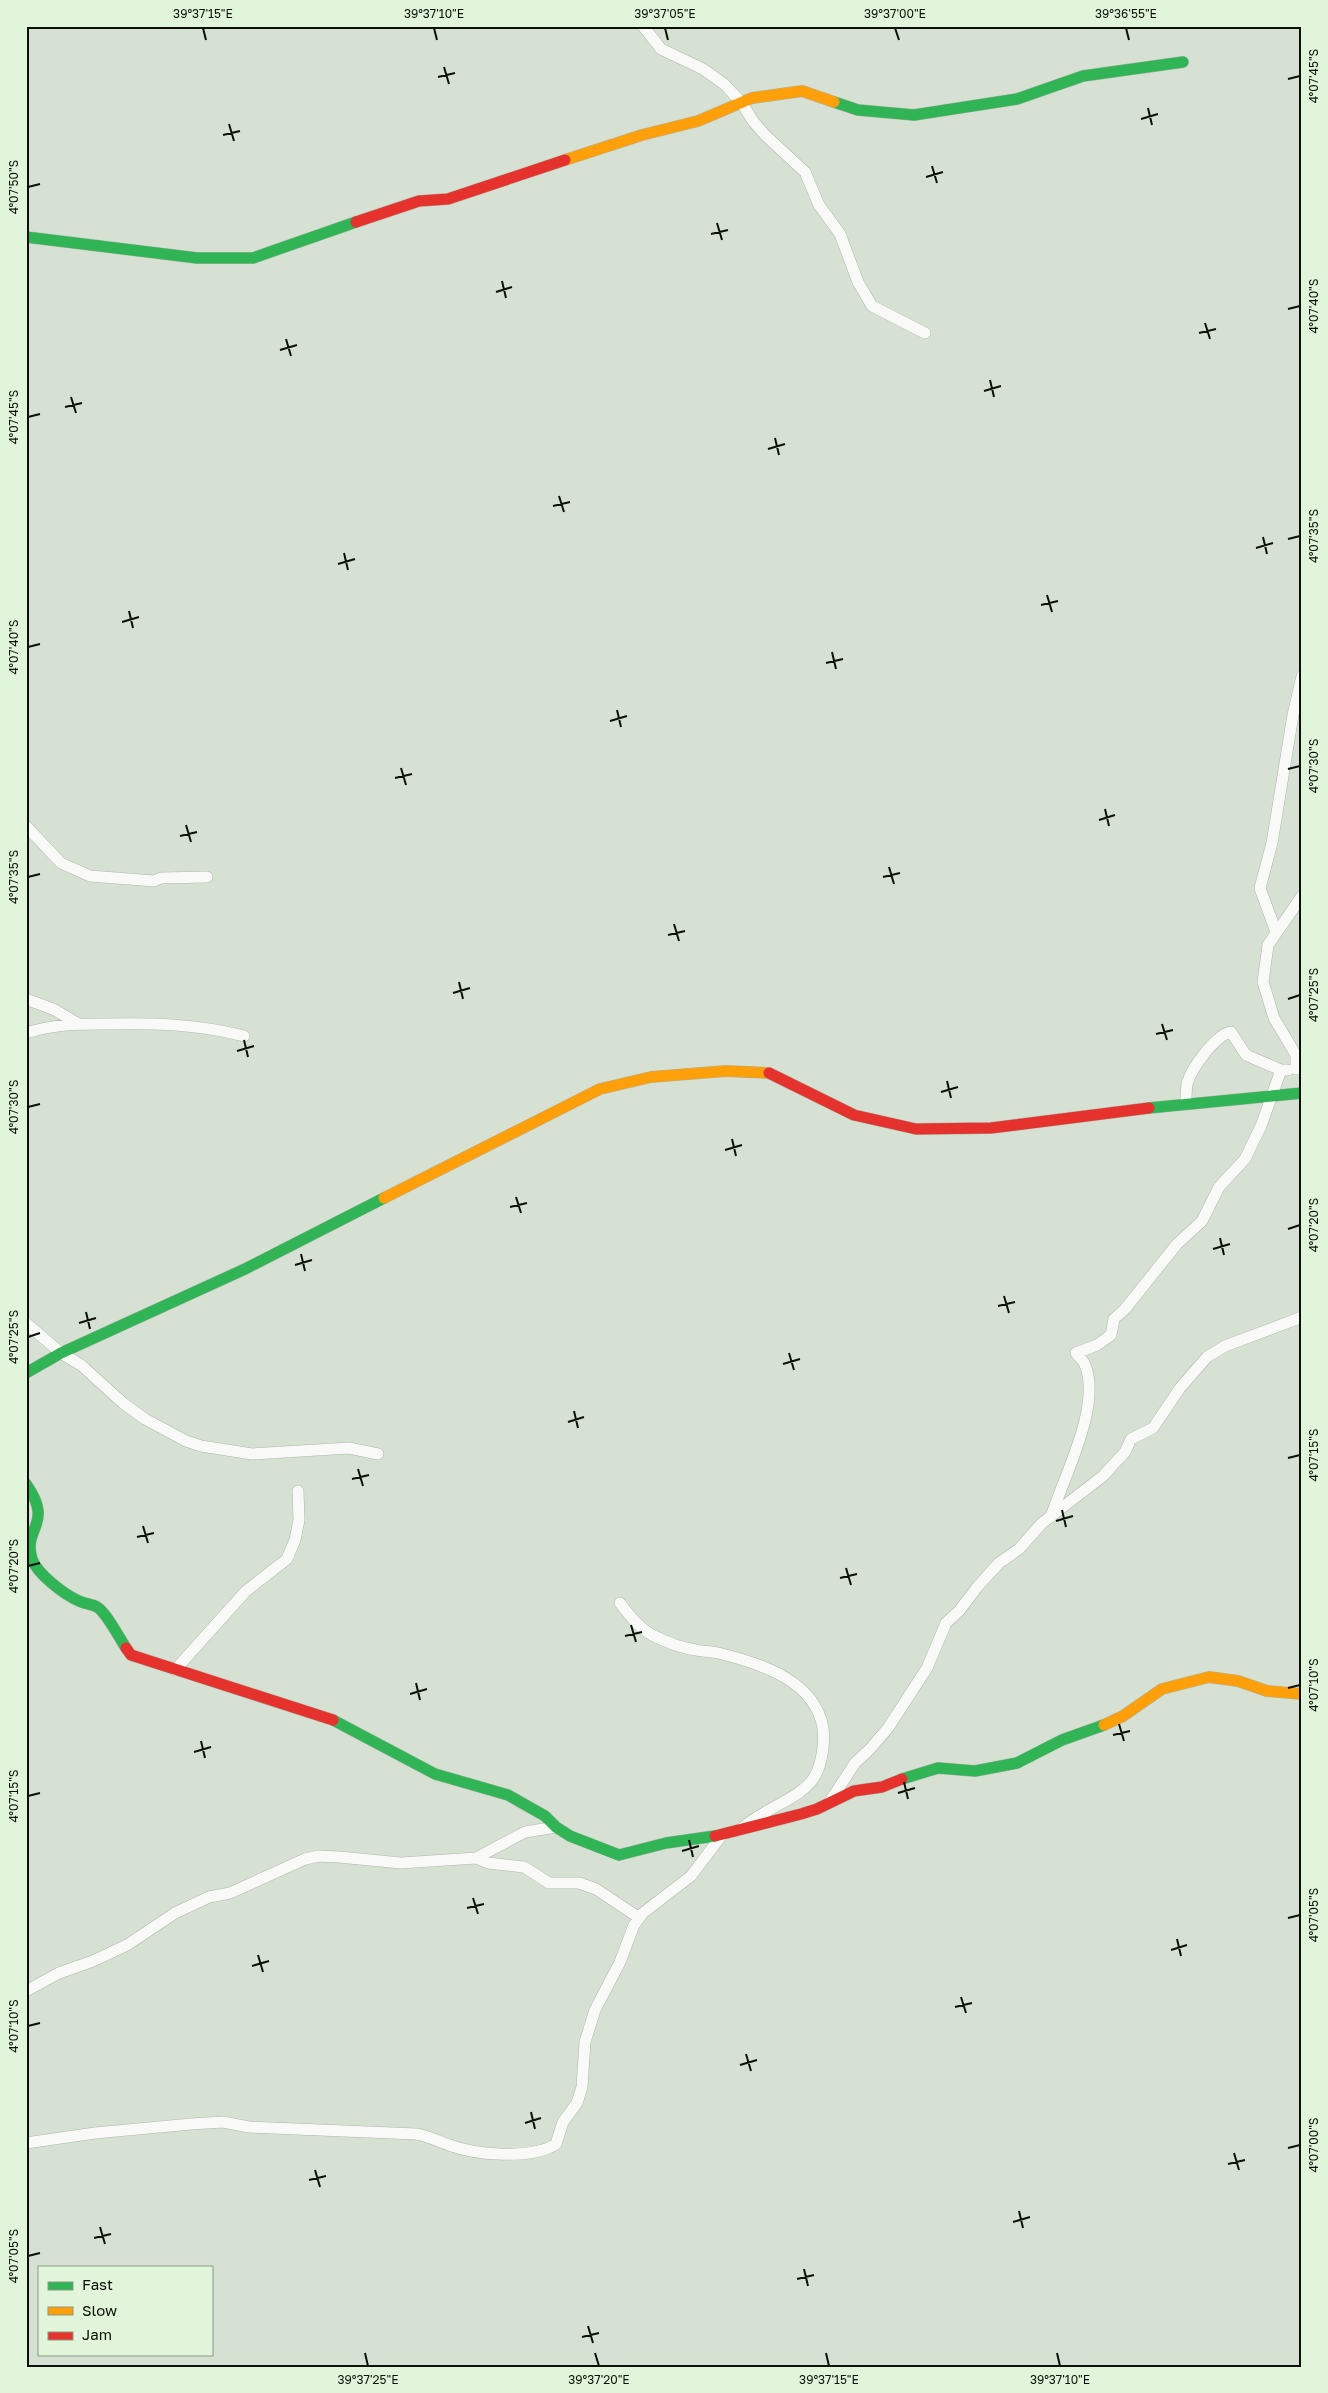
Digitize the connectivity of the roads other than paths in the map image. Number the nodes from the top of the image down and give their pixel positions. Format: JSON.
{"nodes":[{"id":1,"x":643,"y":26,"type":"edge"},
{"id":2,"x":1183,"y":62,"type":"dead end"},
{"id":3,"x":741,"y":102,"type":"junction"},
{"id":4,"x":26,"y":238,"type":"edge"},
{"id":5,"x":925,"y":333,"type":"dead end"},
{"id":6,"x":1302,"y":676,"type":"edge"},
{"id":7,"x":26,"y":826,"type":"edge"},
{"id":8,"x":207,"y":877,"type":"dead end"},
{"id":9,"x":1302,"y":896,"type":"edge"},
{"id":10,"x":1276,"y":932,"type":"junction"},
{"id":11,"x":26,"y":999,"type":"edge"},
{"id":12,"x":77,"y":1023,"type":"junction"},
{"id":13,"x":26,"y":1033,"type":"edge"},
{"id":14,"x":244,"y":1036,"type":"dead end"},
{"id":15,"x":1299,"y":1069,"type":"edge"},
{"id":16,"x":1281,"y":1070,"type":"junction"},
{"id":17,"x":1302,"y":1093,"type":"edge"},
{"id":18,"x":1274,"y":1095,"type":"junction"},
{"id":19,"x":1186,"y":1104,"type":"junction"},
{"id":20,"x":1302,"y":1318,"type":"edge"},
{"id":21,"x":26,"y":1323,"type":"edge"},
{"id":22,"x":61,"y":1353,"type":"junction"},
{"id":23,"x":26,"y":1373,"type":"edge"},
{"id":24,"x":378,"y":1454,"type":"dead end"},
{"id":25,"x":26,"y":1484,"type":"edge"},
{"id":26,"x":298,"y":1491,"type":"dead end"},
{"id":27,"x":1051,"y":1517,"type":"junction"},
{"id":28,"x":620,"y":1604,"type":"dead end"},
{"id":29,"x":175,"y":1670,"type":"junction"},
{"id":30,"x":1302,"y":1694,"type":"edge"},
{"id":31,"x":828,"y":1804,"type":"junction"},
{"id":32,"x":556,"y":1827,"type":"junction"},
{"id":33,"x":740,"y":1830,"type":"junction"},
{"id":34,"x":722,"y":1835,"type":"junction"},
{"id":35,"x":476,"y":1858,"type":"junction"},
{"id":36,"x":638,"y":1917,"type":"junction"},
{"id":37,"x":26,"y":1992,"type":"edge"},
{"id":38,"x":26,"y":2142,"type":"edge"}],
"edges":[{"from":1,"to":3,"type":"street"},
{"from":2,"to":3,"type":"street"},
{"from":3,"to":4,"type":"street"},
{"from":3,"to":5,"type":"street"},
{"from":6,"to":10,"type":"street"},
{"from":7,"to":8,"type":"street"},
{"from":9,"to":10,"type":"street"},
{"from":10,"to":15,"type":"street"},
{"from":11,"to":12,"type":"street"},
{"from":12,"to":13,"type":"street"},
{"from":12,"to":14,"type":"street"},
{"from":15,"to":16,"type":"street"},
{"from":16,"to":18,"type":"street"},
{"from":16,"to":19,"type":"street"},
{"from":17,"to":18,"type":"street"},
{"from":18,"to":19,"type":"street"},
{"from":18,"to":27,"type":"street"},
{"from":19,"to":22,"type":"street"},
{"from":20,"to":27,"type":"street"},
{"from":21,"to":22,"type":"street"},
{"from":22,"to":23,"type":"street"},
{"from":22,"to":24,"type":"street"},
{"from":25,"to":29,"type":"street"},
{"from":26,"to":29,"type":"street"},
{"from":27,"to":31,"type":"street"},
{"from":28,"to":33,"type":"street"},
{"from":29,"to":32,"type":"street"},
{"from":30,"to":31,"type":"street"},
{"from":31,"to":33,"type":"street"},
{"from":32,"to":34,"type":"street"},
{"from":32,"to":35,"type":"street"},
{"from":33,"to":34,"type":"street"},
{"from":34,"to":36,"type":"street"},
{"from":35,"to":36,"type":"street"},
{"from":35,"to":37,"type":"street"},
{"from":36,"to":38,"type":"street"}]}
